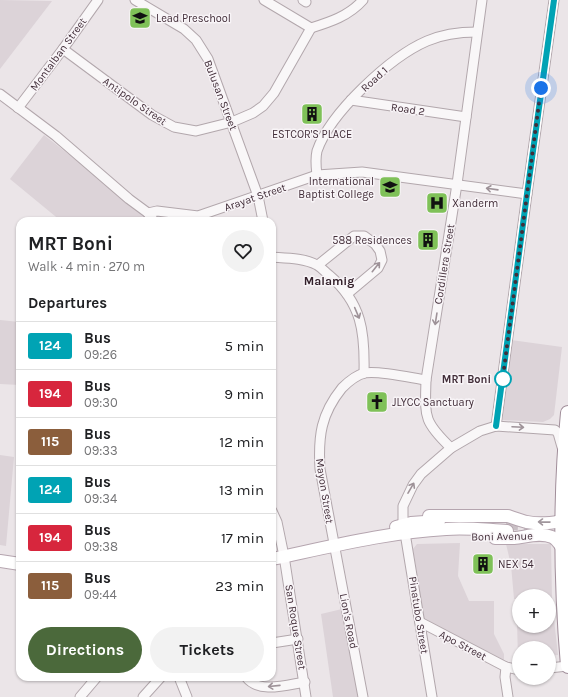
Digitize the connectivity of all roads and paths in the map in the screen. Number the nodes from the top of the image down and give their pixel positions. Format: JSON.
{"nodes":[{"id":1,"x":98,"y":0,"type":"edge"},
{"id":2,"x":135,"y":0,"type":"edge"},
{"id":3,"x":264,"y":0,"type":"edge"},
{"id":4,"x":363,"y":0,"type":"edge"},
{"id":5,"x":482,"y":0,"type":"edge"},
{"id":6,"x":554,"y":0,"type":"edge"},
{"id":7,"x":311,"y":28,"type":"junction"},
{"id":8,"x":477,"y":32,"type":"junction"},
{"id":9,"x":63,"y":49,"type":"junction"},
{"id":10,"x":0,"y":94,"type":"edge"},
{"id":11,"x":351,"y":100,"type":"junction"},
{"id":12,"x":18,"y":108,"type":"junction"},
{"id":13,"x":466,"y":117,"type":"junction"},
{"id":14,"x":232,"y":122,"type":"junction"},
{"id":15,"x":317,"y":176,"type":"junction"},
{"id":16,"x":457,"y":184,"type":"junction"},
{"id":17,"x":527,"y":194,"type":"junction"},
{"id":18,"x":258,"y":196,"type":"junction"},
{"id":19,"x":148,"y":213,"type":"junction"},
{"id":20,"x":151,"y":217,"type":"edge"},
{"id":21,"x":184,"y":217,"type":"edge"},
{"id":22,"x":200,"y":217,"type":"edge"},
{"id":23,"x":262,"y":217,"type":"edge"},
{"id":24,"x":276,"y":257,"type":"edge"},
{"id":25,"x":318,"y":265,"type":"junction"},
{"id":26,"x":347,"y":294,"type":"junction"},
{"id":27,"x":364,"y":373,"type":"junction"},
{"id":28,"x":426,"y":380,"type":"junction"},
{"id":29,"x":568,"y":413,"type":"edge"},
{"id":30,"x":496,"y":426,"type":"junction"},
{"id":31,"x":451,"y":448,"type":"junction"},
{"id":32,"x":564,"y":453,"type":"junction"},
{"id":33,"x":276,"y":518,"type":"edge"},
{"id":34,"x":562,"y":520,"type":"junction"},
{"id":35,"x":525,"y":522,"type":"junction"},
{"id":36,"x":507,"y":527,"type":"tunnel mouth"},
{"id":37,"x":408,"y":528,"type":"junction"},
{"id":38,"x":524,"y":535,"type":"junction"},
{"id":39,"x":333,"y":542,"type":"junction"},
{"id":40,"x":563,"y":549,"type":"junction"},
{"id":41,"x":0,"y":553,"type":"edge"},
{"id":42,"x":278,"y":554,"type":"edge"},
{"id":43,"x":16,"y":555,"type":"edge"},
{"id":44,"x":0,"y":561,"type":"edge"},
{"id":45,"x":16,"y":563,"type":"edge"},
{"id":46,"x":420,"y":622,"type":"junction"},
{"id":47,"x":298,"y":639,"type":"junction"},
{"id":48,"x":276,"y":642,"type":"edge"},
{"id":49,"x":568,"y":666,"type":"edge"},
{"id":50,"x":506,"y":667,"type":"junction"},
{"id":51,"x":556,"y":667,"type":"edge"},
{"id":52,"x":512,"y":668,"type":"edge"},
{"id":53,"x":94,"y":681,"type":"edge"},
{"id":54,"x":157,"y":681,"type":"edge"},
{"id":55,"x":181,"y":681,"type":"edge"},
{"id":56,"x":249,"y":681,"type":"edge"},
{"id":57,"x":305,"y":682,"type":"junction"},
{"id":58,"x":80,"y":697,"type":"edge"},
{"id":59,"x":143,"y":697,"type":"edge"},
{"id":60,"x":187,"y":697,"type":"edge"},
{"id":61,"x":306,"y":697,"type":"edge"},
{"id":62,"x":363,"y":697,"type":"edge"},
{"id":63,"x":432,"y":697,"type":"edge"},
{"id":64,"x":508,"y":697,"type":"edge"}],
"edges":[{"from":1,"to":9,"type":"street","name":"Montalban Street"},
{"from":2,"to":14,"type":"street","name":"Bulusan Street"},
{"from":3,"to":7,"type":"street"},
{"from":4,"to":7,"type":"street"},
{"from":5,"to":8,"type":"street","name":"Cordillera Street"},
{"from":6,"to":17,"type":"street"},
{"from":7,"to":14,"type":"street","name":"Antipolo Street"},
{"from":8,"to":11,"type":"street","name":"Road 1"},
{"from":8,"to":13,"type":"street","name":"Cordillera Street"},
{"from":9,"to":12,"type":"street","name":"Montalban Street"},
{"from":9,"to":14,"type":"street","name":"Antipolo Street"},
{"from":10,"to":12,"type":"street"},
{"from":11,"to":13,"type":"street","name":"Road 2"},
{"from":11,"to":15,"type":"street","name":"Road 1"},
{"from":12,"to":19,"type":"street"},
{"from":13,"to":16,"type":"street","name":"Cordillera Street"},
{"from":14,"to":18,"type":"street","name":"Bulusan Street"},
{"from":15,"to":16,"type":"street","name":"Arayat Street"},
{"from":15,"to":18,"type":"street","name":"Arayat Street"},
{"from":17,"to":16,"type":"street","name":"Arayat Street","one_way":true},
{"from":16,"to":28,"type":"street","name":"Cordillera Street","one_way":true},
{"from":17,"to":30,"type":"street"},
{"from":18,"to":22,"type":"street","name":"Arayat Street"},
{"from":18,"to":23,"type":"street","name":"Bulusan Street"},
{"from":19,"to":20,"type":"street"},
{"from":19,"to":21,"type":"street","name":"Arayat Street"},
{"from":24,"to":25,"type":"street"},
{"from":25,"to":26,"type":"street"},
{"from":26,"to":25,"type":"street","one_way":true},
{"from":26,"to":27,"type":"street","one_way":true},
{"from":27,"to":28,"type":"street"},
{"from":27,"to":39,"type":"street","name":"Mayon Street"},
{"from":28,"to":31,"type":"street","name":"Cordillera Street"},
{"from":29,"to":32,"type":"highway"},
{"from":30,"to":31,"type":"street","name":"Pinatubo Street"},
{"from":30,"to":32,"type":"street","name":"Pinatubo Street","one_way":true},
{"from":37,"to":31,"type":"street","name":"Pinatubo Street","one_way":true},
{"from":32,"to":34,"type":"highway"},
{"from":33,"to":42,"type":"street","name":"San Roque Street"},
{"from":34,"to":35,"type":"main road","name":"Boni Avenue","one_way":true},
{"from":34,"to":40,"type":"highway"},
{"from":35,"to":37,"type":"main road","name":"Boni Avenue"},
{"from":35,"to":38,"type":"main road"},
{"from":36,"to":37,"type":"main road","name":"Boni Avenue"},
{"from":37,"to":38,"type":"main road","name":"Boni Avenue"},
{"from":37,"to":39,"type":"main road","name":"Boni Avenue"},
{"from":37,"to":46,"type":"street","name":"Pinatubo Street"},
{"from":38,"to":40,"type":"main road","name":"Boni Avenue"},
{"from":39,"to":42,"type":"main road","name":"Boni Avenue"},
{"from":39,"to":62,"type":"street","name":"Lion's Road"},
{"from":40,"to":49,"type":"highway"},
{"from":41,"to":43,"type":"main road"},
{"from":42,"to":47,"type":"street","name":"San Roque Street"},
{"from":44,"to":45,"type":"main road"},
{"from":46,"to":50,"type":"street","name":"Apo Street"},
{"from":46,"to":63,"type":"street","name":"Pinatubo Street"},
{"from":47,"to":48,"type":"street"},
{"from":47,"to":57,"type":"street","name":"San Roque Street"},
{"from":49,"to":51,"type":"street"},
{"from":50,"to":52,"type":"street","name":"Apo Street"},
{"from":50,"to":64,"type":"street"},
{"from":53,"to":58,"type":"street"},
{"from":54,"to":59,"type":"street"},
{"from":55,"to":60,"type":"street"},
{"from":57,"to":56,"type":"street","one_way":true},
{"from":57,"to":61,"type":"street","name":"San Roque Street"}]}
